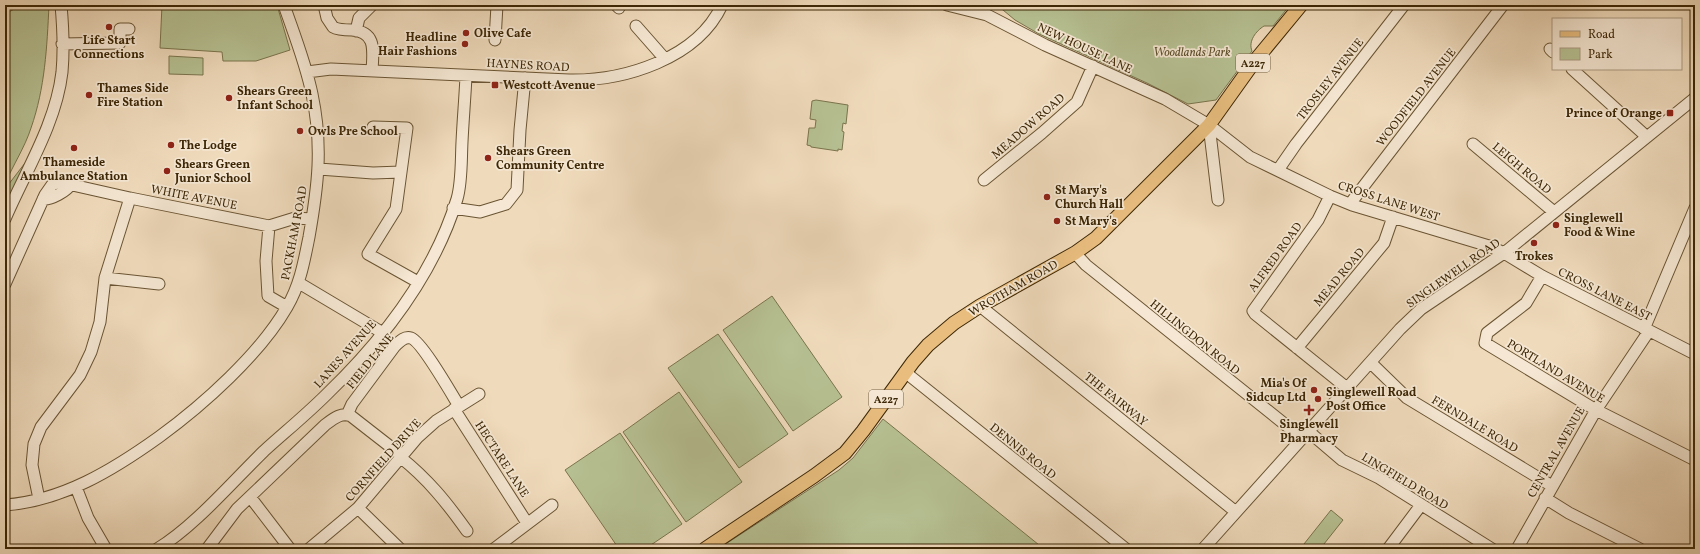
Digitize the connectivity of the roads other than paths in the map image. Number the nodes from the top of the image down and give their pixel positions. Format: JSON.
{"nodes":[{"id":1,"x":61,"y":5,"type":"edge"},
{"id":2,"x":284,"y":5,"type":"edge"},
{"id":3,"x":324,"y":5,"type":"edge"},
{"id":4,"x":372,"y":5,"type":"edge"},
{"id":5,"x":497,"y":5,"type":"edge"},
{"id":6,"x":722,"y":5,"type":"edge"},
{"id":7,"x":947,"y":5,"type":"edge"},
{"id":8,"x":1301,"y":5,"type":"edge"},
{"id":9,"x":1404,"y":5,"type":"edge"},
{"id":10,"x":1503,"y":5,"type":"edge"},
{"id":11,"x":983,"y":9,"type":"edge"},
{"id":12,"x":636,"y":26,"type":"dead end"},
{"id":13,"x":129,"y":29,"type":"dead end"},
{"id":14,"x":356,"y":31,"type":"junction"},
{"id":15,"x":495,"y":40,"type":"dead end"},
{"id":16,"x":62,"y":44,"type":"junction"},
{"id":17,"x":665,"y":59,"type":"junction"},
{"id":18,"x":1093,"y":66,"type":"junction"},
{"id":19,"x":1573,"y":70,"type":"edge"},
{"id":20,"x":372,"y":71,"type":"junction"},
{"id":21,"x":307,"y":72,"type":"junction"},
{"id":22,"x":466,"y":76,"type":"junction"},
{"id":23,"x":525,"y":78,"type":"junction"},
{"id":24,"x":1695,"y":98,"type":"edge"},
{"id":25,"x":1209,"y":125,"type":"junction"},
{"id":26,"x":372,"y":127,"type":"dead end"},
{"id":27,"x":1647,"y":137,"type":"junction"},
{"id":28,"x":1473,"y":144,"type":"dead end"},
{"id":29,"x":319,"y":169,"type":"junction"},
{"id":30,"x":1278,"y":170,"type":"junction"},
{"id":31,"x":401,"y":172,"type":"junction"},
{"id":32,"x":984,"y":180,"type":"dead end"},
{"id":33,"x":1330,"y":196,"type":"junction"},
{"id":34,"x":130,"y":198,"type":"junction"},
{"id":35,"x":1218,"y":200,"type":"dead end"},
{"id":36,"x":1352,"y":205,"type":"junction"},
{"id":37,"x":453,"y":208,"type":"junction"},
{"id":38,"x":1695,"y":208,"type":"edge"},
{"id":39,"x":1554,"y":212,"type":"junction"},
{"id":40,"x":1393,"y":217,"type":"junction"},
{"id":41,"x":5,"y":219,"type":"edge"},
{"id":42,"x":312,"y":219,"type":"junction"},
{"id":43,"x":269,"y":226,"type":"junction"},
{"id":44,"x":1075,"y":253,"type":"junction"},
{"id":45,"x":1504,"y":253,"type":"junction"},
{"id":46,"x":1542,"y":276,"type":"junction"},
{"id":47,"x":105,"y":278,"type":"junction"},
{"id":48,"x":418,"y":282,"type":"junction"},
{"id":49,"x":299,"y":283,"type":"junction"},
{"id":50,"x":5,"y":284,"type":"edge"},
{"id":51,"x":159,"y":284,"type":"dead end"},
{"id":52,"x":980,"y":306,"type":"junction"},
{"id":53,"x":287,"y":307,"type":"junction"},
{"id":54,"x":1646,"y":330,"type":"junction"},
{"id":55,"x":383,"y":333,"type":"junction"},
{"id":56,"x":1297,"y":348,"type":"junction"},
{"id":57,"x":1695,"y":354,"type":"edge"},
{"id":58,"x":1371,"y":363,"type":"junction"},
{"id":59,"x":905,"y":372,"type":"junction"},
{"id":60,"x":1347,"y":388,"type":"junction"},
{"id":61,"x":479,"y":394,"type":"dead end"},
{"id":62,"x":456,"y":408,"type":"junction"},
{"id":63,"x":1596,"y":410,"type":"junction"},
{"id":64,"x":347,"y":415,"type":"junction"},
{"id":65,"x":1305,"y":434,"type":"junction"},
{"id":66,"x":401,"y":456,"type":"junction"},
{"id":67,"x":1695,"y":460,"type":"edge"},
{"id":68,"x":1552,"y":486,"type":"junction"},
{"id":69,"x":76,"y":487,"type":"junction"},
{"id":70,"x":251,"y":498,"type":"junction"},
{"id":71,"x":1545,"y":498,"type":"junction"},
{"id":72,"x":39,"y":499,"type":"junction"},
{"id":73,"x":5,"y":505,"type":"edge"},
{"id":74,"x":552,"y":505,"type":"dead end"},
{"id":75,"x":1421,"y":505,"type":"junction"},
{"id":76,"x":358,"y":508,"type":"junction"},
{"id":77,"x":1236,"y":512,"type":"junction"},
{"id":78,"x":527,"y":523,"type":"junction"},
{"id":79,"x":467,"y":532,"type":"dead end"},
{"id":80,"x":106,"y":549,"type":"edge"},
{"id":81,"x":157,"y":549,"type":"edge"},
{"id":82,"x":207,"y":549,"type":"edge"},
{"id":83,"x":290,"y":549,"type":"edge"},
{"id":84,"x":310,"y":549,"type":"edge"},
{"id":85,"x":400,"y":549,"type":"edge"},
{"id":86,"x":494,"y":549,"type":"edge"},
{"id":87,"x":705,"y":549,"type":"edge"},
{"id":88,"x":1126,"y":549,"type":"edge"},
{"id":89,"x":1203,"y":549,"type":"edge"},
{"id":90,"x":1388,"y":549,"type":"edge"},
{"id":91,"x":1492,"y":549,"type":"edge"},
{"id":92,"x":1517,"y":549,"type":"edge"},
{"id":93,"x":1640,"y":549,"type":"edge"}],
"edges":[{"from":1,"to":16,"type":"street"},
{"from":2,"to":21,"type":"street","name":"PACKHAM ROAD"},
{"from":3,"to":14,"type":"street"},
{"from":4,"to":14,"type":"street"},
{"from":5,"to":15,"type":"street"},
{"from":6,"to":17,"type":"street","name":"HAYNES ROAD"},
{"from":7,"to":11,"type":"street","name":"NEW HOUSE LANE"},
{"from":8,"to":25,"type":"main road","name":"WROTHAM ROAD","number":"A227"},
{"from":9,"to":30,"type":"street","name":"TROSLEY AVENUE"},
{"from":10,"to":36,"type":"street","name":"WOODFIELD AVENUE"},
{"from":11,"to":18,"type":"street","name":"NEW HOUSE LANE"},
{"from":12,"to":17,"type":"street"},
{"from":13,"to":16,"type":"street"},
{"from":14,"to":20,"type":"street"},
{"from":16,"to":41,"type":"street"},
{"from":17,"to":23,"type":"street","name":"HAYNES ROAD"},
{"from":18,"to":25,"type":"street","name":"NEW HOUSE LANE"},
{"from":18,"to":32,"type":"street","name":"MEADOW ROAD"},
{"from":19,"to":27,"type":"street"},
{"from":20,"to":21,"type":"street","name":"HAYNES ROAD"},
{"from":20,"to":22,"type":"street","name":"HAYNES ROAD"},
{"from":21,"to":29,"type":"street","name":"PACKHAM ROAD"},
{"from":22,"to":23,"type":"street","name":"HAYNES ROAD"},
{"from":22,"to":37,"type":"street","name":"LANES AVENUE"},
{"from":23,"to":37,"type":"street"},
{"from":24,"to":27,"type":"street","name":"SINGLEWELL ROAD"},
{"from":25,"to":30,"type":"street","name":"CROSS LANE WEST"},
{"from":25,"to":35,"type":"street"},
{"from":25,"to":44,"type":"main road","name":"WROTHAM ROAD","number":"A227"},
{"from":26,"to":31,"type":"street"},
{"from":27,"to":39,"type":"street","name":"SINGLEWELL ROAD"},
{"from":28,"to":39,"type":"street","name":"LEIGH ROAD"},
{"from":29,"to":31,"type":"street"},
{"from":29,"to":42,"type":"street","name":"PACKHAM ROAD"},
{"from":30,"to":33,"type":"street","name":"CROSS LANE WEST"},
{"from":31,"to":48,"type":"street"},
{"from":33,"to":36,"type":"street","name":"CROSS LANE WEST"},
{"from":33,"to":56,"type":"street","name":"ALFRED ROAD"},
{"from":34,"to":43,"type":"street","name":"WHITE AVENUE"},
{"from":34,"to":47,"type":"street"},
{"from":34,"to":50,"type":"street","name":"WHITE AVENUE"},
{"from":36,"to":40,"type":"street","name":"CROSS LANE WEST"},
{"from":37,"to":48,"type":"street","name":"LANES AVENUE"},
{"from":38,"to":54,"type":"street","name":"CENTRAL AVENUE"},
{"from":39,"to":45,"type":"street","name":"SINGLEWELL ROAD"},
{"from":40,"to":45,"type":"street","name":"CROSS LANE WEST"},
{"from":40,"to":56,"type":"street","name":"MEAD ROAD"},
{"from":42,"to":43,"type":"street","name":"WHITE AVENUE"},
{"from":42,"to":49,"type":"street","name":"PACKHAM ROAD"},
{"from":43,"to":53,"type":"street"},
{"from":44,"to":52,"type":"main road","name":"WROTHAM ROAD","number":"A227"},
{"from":44,"to":65,"type":"street","name":"HILLINGDON ROAD"},
{"from":45,"to":46,"type":"street","name":"CROSS LANE EAST"},
{"from":45,"to":58,"type":"street","name":"SINGLEWELL ROAD"},
{"from":46,"to":54,"type":"street","name":"CROSS LANE EAST"},
{"from":46,"to":63,"type":"street","name":"PORTLAND AVENUE"},
{"from":47,"to":51,"type":"street"},
{"from":47,"to":72,"type":"street"},
{"from":48,"to":55,"type":"street","name":"LANES AVENUE"},
{"from":49,"to":53,"type":"street","name":"PACKHAM ROAD"},
{"from":49,"to":55,"type":"street"},
{"from":52,"to":59,"type":"main road","name":"WROTHAM ROAD","number":"A227"},
{"from":52,"to":77,"type":"street","name":"THE FAIRWAY"},
{"from":53,"to":69,"type":"street","name":"PACKHAM ROAD"},
{"from":54,"to":57,"type":"street","name":"CROSS LANE EAST"},
{"from":54,"to":63,"type":"street","name":"CENTRAL AVENUE"},
{"from":55,"to":81,"type":"street","name":"LANES AVENUE"},
{"from":56,"to":60,"type":"street","name":"ALFRED ROAD"},
{"from":58,"to":60,"type":"street","name":"SINGLEWELL ROAD"},
{"from":58,"to":68,"type":"street","name":"FERNDALE ROAD"},
{"from":59,"to":87,"type":"main road","name":"WROTHAM ROAD","number":"A227"},
{"from":59,"to":88,"type":"street","name":"DENNIS ROAD"},
{"from":60,"to":65,"type":"street","name":"SINGLEWELL ROAD"},
{"from":61,"to":62,"type":"street","name":"CORNFIELD DRIVE"},
{"from":62,"to":64,"type":"street","name":"FIELD LANE"},
{"from":62,"to":66,"type":"street","name":"CORNFIELD DRIVE"},
{"from":62,"to":78,"type":"street","name":"HECTARE LANE"},
{"from":63,"to":67,"type":"street","name":"PORTLAND AVENUE"},
{"from":63,"to":68,"type":"street","name":"CENTRAL AVENUE"},
{"from":64,"to":66,"type":"street"},
{"from":64,"to":70,"type":"street"},
{"from":65,"to":75,"type":"street","name":"LINGFIELD ROAD"},
{"from":65,"to":77,"type":"street","name":"SINGLEWELL ROAD"},
{"from":66,"to":76,"type":"street","name":"CORNFIELD DRIVE"},
{"from":66,"to":79,"type":"street"},
{"from":68,"to":71,"type":"street","name":"CENTRAL AVENUE"},
{"from":69,"to":72,"type":"street","name":"PACKHAM ROAD"},
{"from":69,"to":80,"type":"street"},
{"from":70,"to":82,"type":"street"},
{"from":70,"to":83,"type":"street"},
{"from":71,"to":92,"type":"street","name":"CENTRAL AVENUE"},
{"from":71,"to":93,"type":"street"},
{"from":72,"to":73,"type":"street","name":"PACKHAM ROAD"},
{"from":74,"to":78,"type":"street"},
{"from":75,"to":90,"type":"street"},
{"from":75,"to":91,"type":"street","name":"LINGFIELD ROAD"},
{"from":76,"to":84,"type":"street","name":"CORNFIELD DRIVE"},
{"from":76,"to":85,"type":"street"},
{"from":77,"to":89,"type":"street","name":"SINGLEWELL ROAD"},
{"from":78,"to":86,"type":"street"}]}
